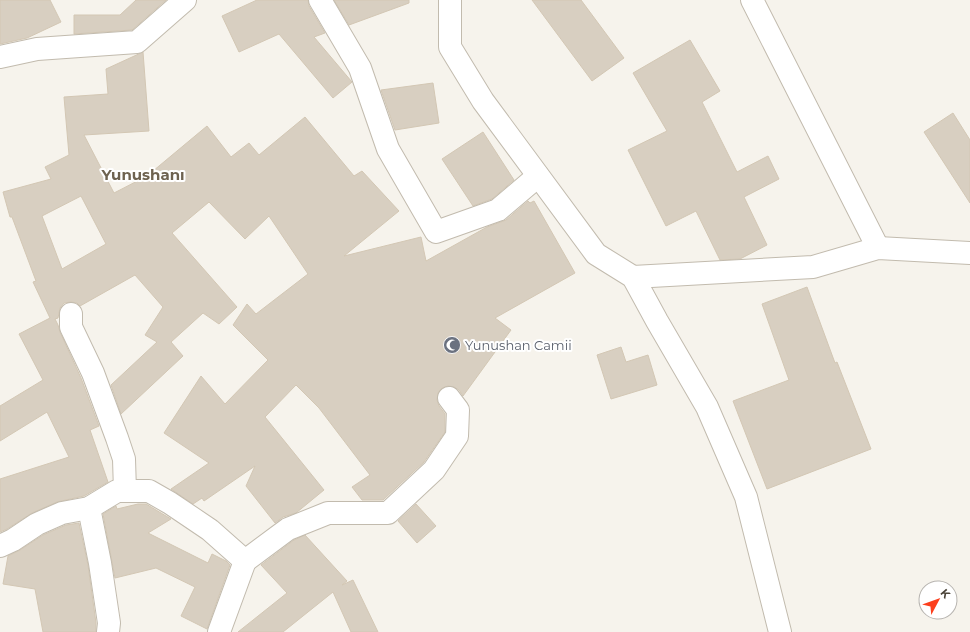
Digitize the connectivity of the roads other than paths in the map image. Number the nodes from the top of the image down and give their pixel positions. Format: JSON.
{"nodes":[{"id":1,"x":185,"y":0,"type":"edge"},
{"id":2,"x":320,"y":0,"type":"edge"},
{"id":3,"x":450,"y":0,"type":"edge"},
{"id":4,"x":752,"y":0,"type":"edge"},
{"id":5,"x":0,"y":57,"type":"edge"},
{"id":6,"x":538,"y":176,"type":"junction"},
{"id":7,"x":878,"y":248,"type":"junction"},
{"id":8,"x":970,"y":253,"type":"edge"},
{"id":9,"x":633,"y":277,"type":"junction"},
{"id":10,"x":71,"y":314,"type":"dead end"},
{"id":11,"x":449,"y":398,"type":"dead end"},
{"id":12,"x":125,"y":491,"type":"junction"},
{"id":13,"x":90,"y":508,"type":"junction"},
{"id":14,"x":0,"y":546,"type":"edge"},
{"id":15,"x":246,"y":561,"type":"junction"},
{"id":16,"x":108,"y":632,"type":"edge"},
{"id":17,"x":219,"y":632,"type":"edge"},
{"id":18,"x":780,"y":632,"type":"edge"}],
"edges":[{"from":1,"to":5,"type":"street"},
{"from":2,"to":6,"type":"street"},
{"from":3,"to":6,"type":"street"},
{"from":4,"to":7,"type":"street"},
{"from":6,"to":9,"type":"street"},
{"from":7,"to":8,"type":"street"},
{"from":7,"to":9,"type":"street"},
{"from":9,"to":18,"type":"street"},
{"from":10,"to":12,"type":"street"},
{"from":11,"to":15,"type":"street"},
{"from":12,"to":13,"type":"street"},
{"from":12,"to":15,"type":"street"},
{"from":13,"to":14,"type":"street"},
{"from":13,"to":16,"type":"street"},
{"from":15,"to":17,"type":"street"}]}
